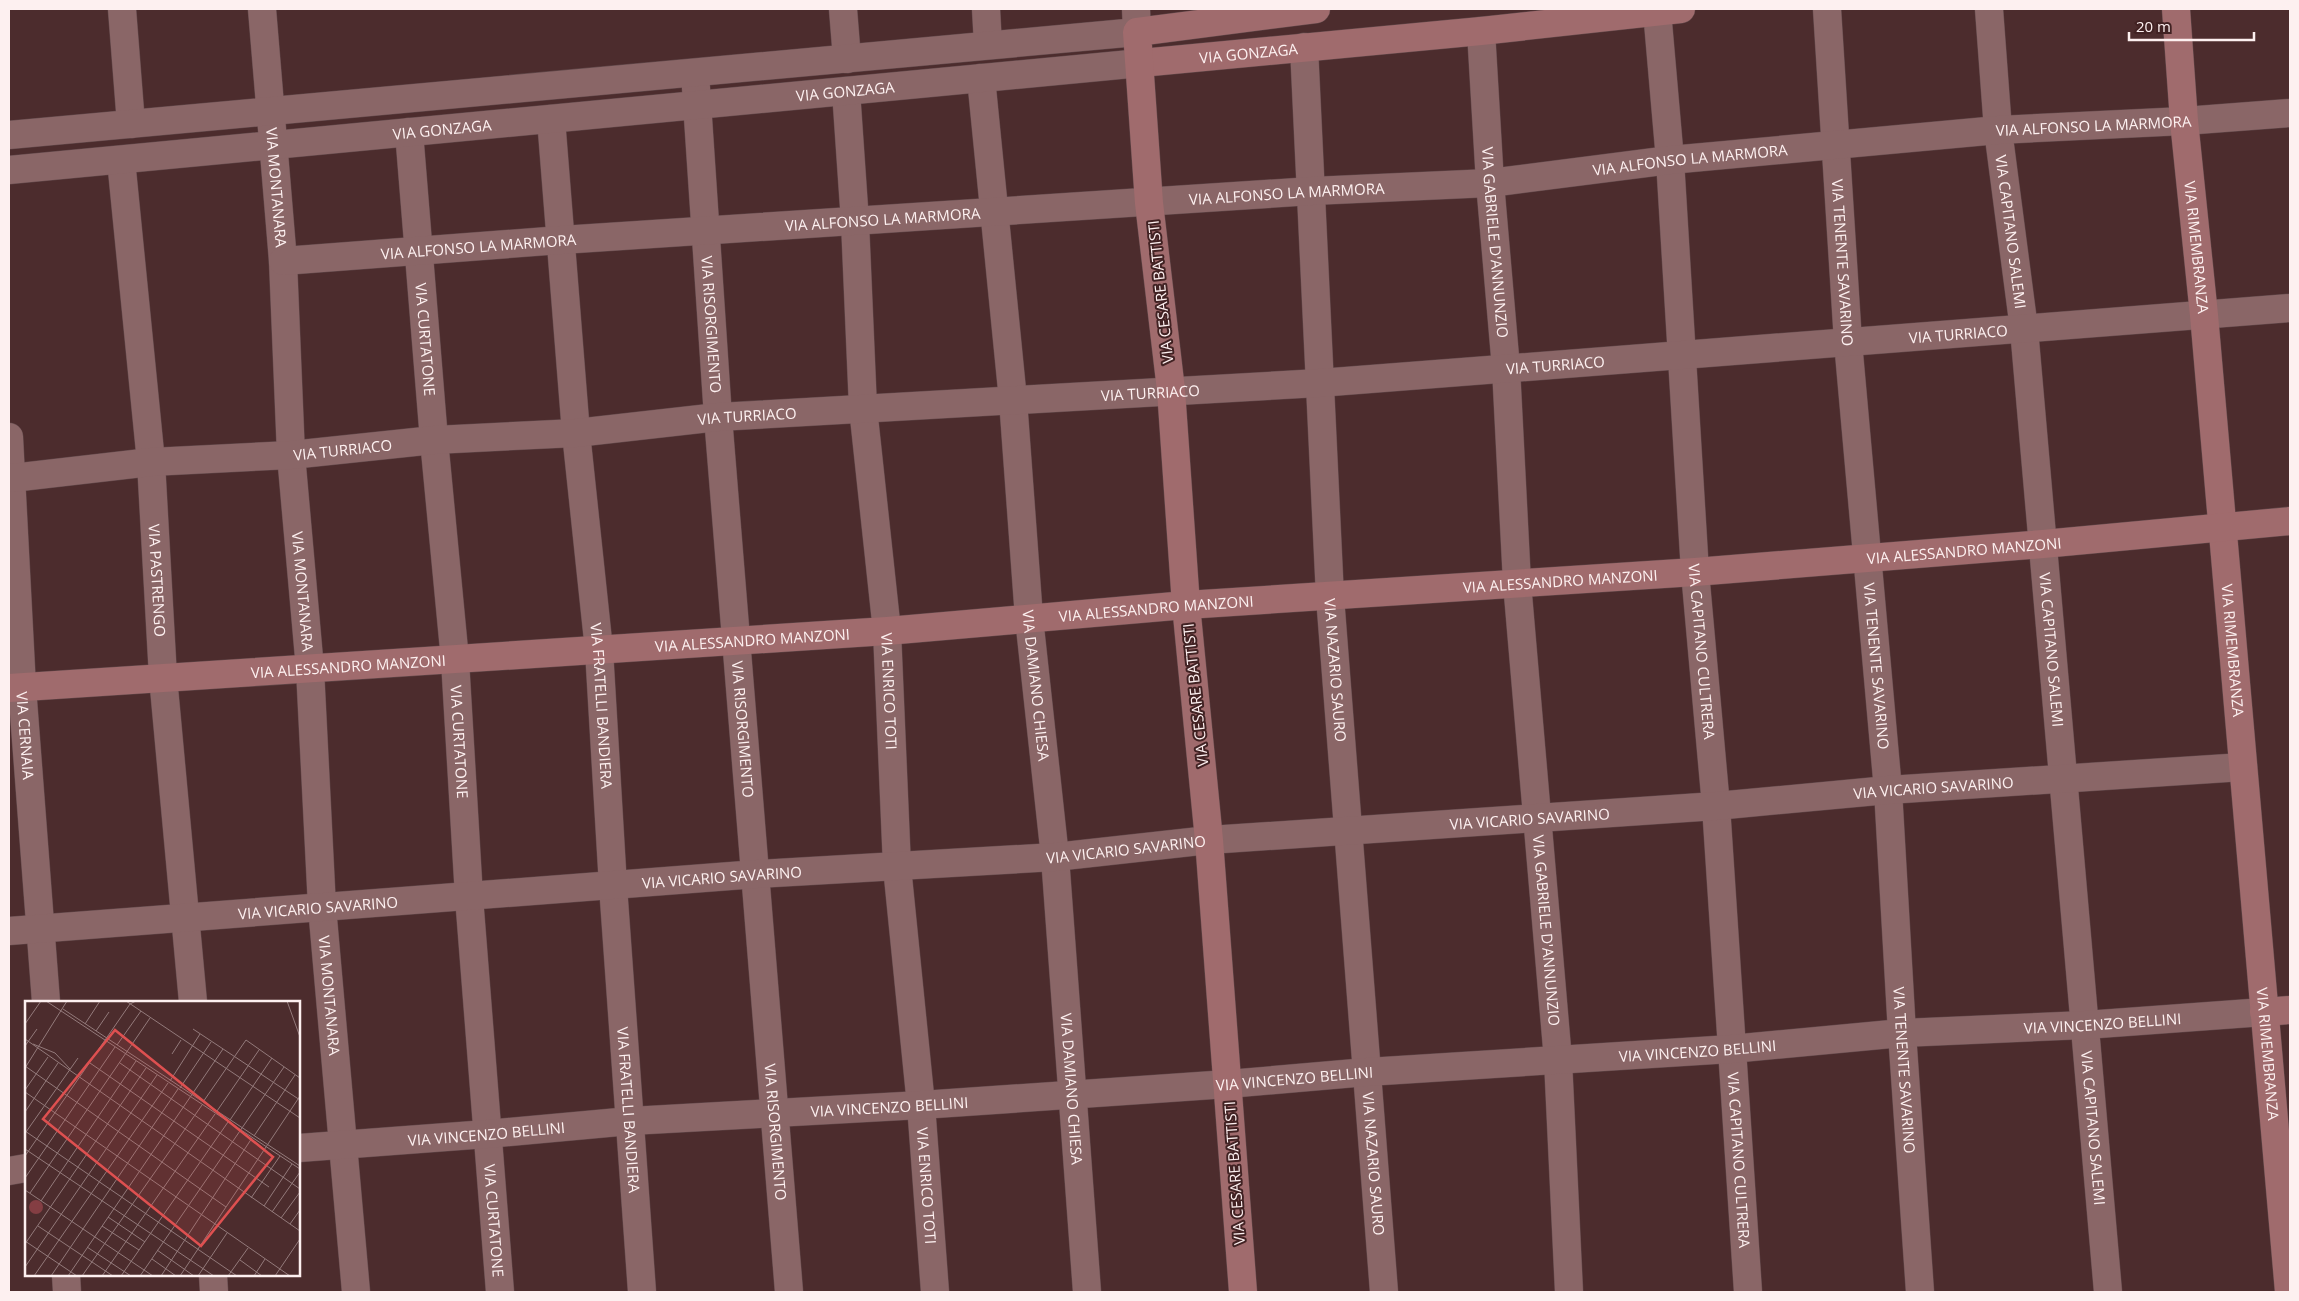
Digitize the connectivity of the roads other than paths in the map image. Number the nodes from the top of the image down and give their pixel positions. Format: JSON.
{"nodes":[{"id":1,"x":122,"y":9,"type":"edge"},
{"id":2,"x":262,"y":9,"type":"edge"},
{"id":3,"x":843,"y":9,"type":"edge"},
{"id":4,"x":986,"y":9,"type":"edge"},
{"id":5,"x":1301,"y":9,"type":"edge"},
{"id":6,"x":1827,"y":9,"type":"edge"},
{"id":7,"x":1989,"y":9,"type":"edge"},
{"id":8,"x":2176,"y":9,"type":"edge"},
{"id":9,"x":1669,"y":10,"type":"edge"},
{"id":10,"x":1136,"y":20,"type":"edge"},
{"id":11,"x":1481,"y":31,"type":"junction"},
{"id":12,"x":988,"y":45,"type":"junction"},
{"id":13,"x":1304,"y":47,"type":"junction"},
{"id":14,"x":848,"y":59,"type":"junction"},
{"id":15,"x":1141,"y":63,"type":"junction"},
{"id":16,"x":695,"y":73,"type":"junction"},
{"id":17,"x":981,"y":78,"type":"junction"},
{"id":18,"x":846,"y":91,"type":"junction"},
{"id":19,"x":697,"y":105,"type":"junction"},
{"id":20,"x":271,"y":111,"type":"junction"},
{"id":21,"x":2290,"y":113,"type":"edge"},
{"id":22,"x":550,"y":119,"type":"junction"},
{"id":23,"x":2184,"y":120,"type":"junction"},
{"id":24,"x":131,"y":124,"type":"junction"},
{"id":25,"x":1998,"y":130,"type":"junction"},
{"id":26,"x":409,"y":132,"type":"junction"},
{"id":27,"x":9,"y":135,"type":"edge"},
{"id":28,"x":1835,"y":144,"type":"junction"},
{"id":29,"x":274,"y":145,"type":"junction"},
{"id":30,"x":121,"y":160,"type":"junction"},
{"id":31,"x":1670,"y":160,"type":"junction"},
{"id":32,"x":9,"y":170,"type":"edge"},
{"id":33,"x":1490,"y":183,"type":"junction"},
{"id":34,"x":1312,"y":191,"type":"junction"},
{"id":35,"x":1150,"y":203,"type":"junction"},
{"id":36,"x":996,"y":212,"type":"junction"},
{"id":37,"x":855,"y":222,"type":"junction"},
{"id":38,"x":706,"y":231,"type":"junction"},
{"id":39,"x":561,"y":240,"type":"junction"},
{"id":40,"x":420,"y":251,"type":"junction"},
{"id":41,"x":283,"y":261,"type":"junction"},
{"id":42,"x":2290,"y":308,"type":"edge"},
{"id":43,"x":2204,"y":315,"type":"junction"},
{"id":44,"x":2024,"y":329,"type":"junction"},
{"id":45,"x":1848,"y":342,"type":"junction"},
{"id":46,"x":1684,"y":354,"type":"junction"},
{"id":47,"x":1506,"y":368,"type":"junction"},
{"id":48,"x":1319,"y":383,"type":"junction"},
{"id":49,"x":1170,"y":390,"type":"junction"},
{"id":50,"x":1013,"y":400,"type":"junction"},
{"id":51,"x":863,"y":408,"type":"junction"},
{"id":52,"x":718,"y":416,"type":"junction"},
{"id":53,"x":576,"y":433,"type":"junction"},
{"id":54,"x":9,"y":437,"type":"edge"},
{"id":55,"x":434,"y":440,"type":"junction"},
{"id":56,"x":291,"y":454,"type":"junction"},
{"id":57,"x":151,"y":462,"type":"junction"},
{"id":58,"x":12,"y":478,"type":"junction"},
{"id":59,"x":2290,"y":520,"type":"edge"},
{"id":60,"x":2222,"y":526,"type":"junction"},
{"id":61,"x":2043,"y":544,"type":"junction"},
{"id":62,"x":1867,"y":558,"type":"junction"},
{"id":63,"x":1695,"y":572,"type":"junction"},
{"id":64,"x":1517,"y":583,"type":"junction"},
{"id":65,"x":1330,"y":597,"type":"junction"},
{"id":66,"x":1186,"y":606,"type":"junction"},
{"id":67,"x":1029,"y":618,"type":"junction"},
{"id":68,"x":887,"y":631,"type":"junction"},
{"id":69,"x":736,"y":640,"type":"junction"},
{"id":70,"x":599,"y":650,"type":"junction"},
{"id":71,"x":455,"y":660,"type":"junction"},
{"id":72,"x":310,"y":669,"type":"junction"},
{"id":73,"x":163,"y":677,"type":"junction"},
{"id":74,"x":15,"y":688,"type":"edge"},
{"id":75,"x":2243,"y":767,"type":"junction"},
{"id":76,"x":2063,"y":778,"type":"junction"},
{"id":77,"x":1888,"y":790,"type":"junction"},
{"id":78,"x":1716,"y":806,"type":"junction"},
{"id":79,"x":1536,"y":817,"type":"junction"},
{"id":80,"x":1349,"y":830,"type":"junction"},
{"id":81,"x":1209,"y":840,"type":"junction"},
{"id":82,"x":1055,"y":857,"type":"junction"},
{"id":83,"x":897,"y":867,"type":"junction"},
{"id":84,"x":757,"y":874,"type":"junction"},
{"id":85,"x":613,"y":886,"type":"junction"},
{"id":86,"x":469,"y":897,"type":"junction"},
{"id":87,"x":322,"y":907,"type":"junction"},
{"id":88,"x":186,"y":919,"type":"junction"},
{"id":89,"x":41,"y":929,"type":"junction"},
{"id":90,"x":9,"y":931,"type":"edge"},
{"id":91,"x":46,"y":1001,"type":"edge"},
{"id":92,"x":193,"y":1001,"type":"edge"},
{"id":93,"x":2277,"y":1011,"type":"edge"},
{"id":94,"x":2085,"y":1026,"type":"junction"},
{"id":95,"x":1902,"y":1033,"type":"junction"},
{"id":96,"x":1731,"y":1049,"type":"junction"},
{"id":97,"x":1558,"y":1060,"type":"junction"},
{"id":98,"x":1367,"y":1072,"type":"junction"},
{"id":99,"x":1228,"y":1084,"type":"junction"},
{"id":100,"x":1072,"y":1094,"type":"junction"},
{"id":101,"x":921,"y":1105,"type":"junction"},
{"id":102,"x":773,"y":1112,"type":"junction"},
{"id":103,"x":630,"y":1121,"type":"junction"},
{"id":104,"x":487,"y":1134,"type":"junction"},
{"id":105,"x":344,"y":1146,"type":"junction"},
{"id":106,"x":300,"y":1148,"type":"edge"},
{"id":107,"x":25,"y":1168,"type":"edge"},
{"id":108,"x":9,"y":1171,"type":"edge"},
{"id":109,"x":66,"y":1276,"type":"edge"},
{"id":110,"x":213,"y":1276,"type":"edge"},
{"id":111,"x":67,"y":1292,"type":"edge"},
{"id":112,"x":214,"y":1292,"type":"edge"},
{"id":113,"x":356,"y":1292,"type":"edge"},
{"id":114,"x":500,"y":1292,"type":"edge"},
{"id":115,"x":642,"y":1292,"type":"edge"},
{"id":116,"x":789,"y":1292,"type":"edge"},
{"id":117,"x":935,"y":1292,"type":"edge"},
{"id":118,"x":1087,"y":1292,"type":"edge"},
{"id":119,"x":1243,"y":1292,"type":"edge"},
{"id":120,"x":1384,"y":1292,"type":"edge"},
{"id":121,"x":1569,"y":1292,"type":"edge"},
{"id":122,"x":1748,"y":1292,"type":"edge"},
{"id":123,"x":1920,"y":1292,"type":"edge"},
{"id":124,"x":2108,"y":1292,"type":"edge"},
{"id":125,"x":2289,"y":1292,"type":"edge"}],
"edges":[{"from":1,"to":24,"type":"street"},
{"from":2,"to":20,"type":"street","name":"VIA MONTANARA"},
{"from":3,"to":14,"type":"street"},
{"from":4,"to":12,"type":"street"},
{"from":5,"to":10,"type":"street"},
{"from":6,"to":28,"type":"street","name":"VIA TENENTE SAVARINO"},
{"from":7,"to":25,"type":"street","name":"VIA CAPITANO SALEMI"},
{"from":8,"to":23,"type":"street","name":"VIA RIMEMBRANZA"},
{"from":9,"to":11,"type":"street","name":"VIA GONZAGA"},
{"from":9,"to":31,"type":"street","name":"VIA CAPITANO CULTRERA"},
{"from":10,"to":12,"type":"street"},
{"from":10,"to":15,"type":"street","name":"VIA CESARE BATTISTI"},
{"from":11,"to":13,"type":"street","name":"VIA GONZAGA"},
{"from":11,"to":33,"type":"street","name":"VIA GABRIELE D'ANNUNZIO"},
{"from":12,"to":14,"type":"street"},
{"from":13,"to":15,"type":"street","name":"VIA GONZAGA"},
{"from":13,"to":34,"type":"street","name":"VIA NAZARIO SAURO"},
{"from":14,"to":16,"type":"street"},
{"from":15,"to":17,"type":"street","name":"VIA GONZAGA"},
{"from":15,"to":35,"type":"street","name":"VIA CESARE BATTISTI"},
{"from":16,"to":19,"type":"street","name":"VIA RISORGIMENTO"},
{"from":16,"to":20,"type":"street"},
{"from":17,"to":18,"type":"street","name":"VIA GONZAGA"},
{"from":17,"to":36,"type":"street","name":"VIA DAMIANO CHIESA"},
{"from":18,"to":19,"type":"street","name":"VIA GONZAGA"},
{"from":18,"to":37,"type":"street","name":"VIA ENRICO TOTI"},
{"from":19,"to":22,"type":"street","name":"VIA GONZAGA"},
{"from":19,"to":38,"type":"street","name":"VIA RISORGIMENTO"},
{"from":20,"to":24,"type":"street"},
{"from":20,"to":29,"type":"street","name":"VIA MONTANARA"},
{"from":21,"to":23,"type":"street","name":"VIA ALFONSO LA MARMORA"},
{"from":22,"to":26,"type":"street","name":"VIA GONZAGA"},
{"from":22,"to":39,"type":"street","name":"VIA FRATELLI BANDIERA"},
{"from":23,"to":25,"type":"street","name":"VIA ALFONSO LA MARMORA"},
{"from":23,"to":43,"type":"street","name":"VIA RIMEMBRANZA"},
{"from":24,"to":27,"type":"street"},
{"from":25,"to":28,"type":"street","name":"VIA ALFONSO LA MARMORA"},
{"from":25,"to":44,"type":"street","name":"VIA CAPITANO SALEMI"},
{"from":26,"to":29,"type":"street","name":"VIA GONZAGA"},
{"from":26,"to":40,"type":"street","name":"VIA CURTATONE"},
{"from":28,"to":31,"type":"street","name":"VIA ALFONSO LA MARMORA"},
{"from":28,"to":45,"type":"street","name":"VIA TENENTE SAVARINO"},
{"from":29,"to":30,"type":"street","name":"VIA GONZAGA"},
{"from":29,"to":41,"type":"street","name":"VIA MONTANARA"},
{"from":30,"to":32,"type":"street","name":"VIA GONZAGA"},
{"from":30,"to":57,"type":"street","name":"VIA PASTRENGO"},
{"from":31,"to":33,"type":"street","name":"VIA ALFONSO LA MARMORA"},
{"from":31,"to":46,"type":"street","name":"VIA CAPITANO CULTRERA"},
{"from":33,"to":34,"type":"street","name":"VIA ALFONSO LA MARMORA"},
{"from":33,"to":47,"type":"street","name":"VIA GABRIELE D'ANNUNZIO"},
{"from":34,"to":35,"type":"street","name":"VIA ALFONSO LA MARMORA"},
{"from":34,"to":48,"type":"street","name":"VIA NAZARIO SAURO"},
{"from":35,"to":36,"type":"street","name":"VIA ALFONSO LA MARMORA"},
{"from":35,"to":49,"type":"street","name":"VIA CESARE BATTISTI"},
{"from":36,"to":37,"type":"street","name":"VIA ALFONSO LA MARMORA"},
{"from":36,"to":50,"type":"street","name":"VIA DAMIANO CHIESA"},
{"from":37,"to":38,"type":"street","name":"VIA ALFONSO LA MARMORA"},
{"from":37,"to":51,"type":"street","name":"VIA ENRICO TOTI"},
{"from":38,"to":39,"type":"street","name":"VIA ALFONSO LA MARMORA"},
{"from":38,"to":52,"type":"street","name":"VIA RISORGIMENTO"},
{"from":39,"to":40,"type":"street","name":"VIA ALFONSO LA MARMORA"},
{"from":39,"to":53,"type":"street","name":"VIA FRATELLI BANDIERA"},
{"from":40,"to":41,"type":"street","name":"VIA ALFONSO LA MARMORA"},
{"from":40,"to":55,"type":"street","name":"VIA CURTATONE"},
{"from":41,"to":56,"type":"street","name":"VIA MONTANARA"},
{"from":42,"to":43,"type":"street","name":"VIA TURRIACO"},
{"from":43,"to":44,"type":"street","name":"VIA TURRIACO"},
{"from":43,"to":60,"type":"street","name":"VIA RIMEMBRANZA"},
{"from":44,"to":45,"type":"street","name":"VIA TURRIACO"},
{"from":44,"to":61,"type":"street","name":"VIA CAPITANO SALEMI"},
{"from":45,"to":46,"type":"street","name":"VIA TURRIACO"},
{"from":45,"to":62,"type":"street","name":"VIA TENENTE SAVARINO"},
{"from":46,"to":47,"type":"street","name":"VIA TURRIACO"},
{"from":46,"to":63,"type":"street","name":"VIA CAPITANO CULTRERA"},
{"from":47,"to":48,"type":"street","name":"VIA TURRIACO"},
{"from":47,"to":64,"type":"street","name":"VIA GABRIELE D'ANNUNZIO"},
{"from":48,"to":49,"type":"street","name":"VIA TURRIACO"},
{"from":48,"to":65,"type":"street","name":"VIA NAZARIO SAURO"},
{"from":49,"to":50,"type":"street","name":"VIA TURRIACO"},
{"from":49,"to":66,"type":"street","name":"VIA CESARE BATTISTI"},
{"from":50,"to":51,"type":"street","name":"VIA TURRIACO"},
{"from":50,"to":67,"type":"street","name":"VIA DAMIANO CHIESA"},
{"from":51,"to":52,"type":"street","name":"VIA TURRIACO"},
{"from":51,"to":68,"type":"street","name":"VIA ENRICO TOTI"},
{"from":52,"to":53,"type":"street","name":"VIA TURRIACO"},
{"from":52,"to":69,"type":"street","name":"VIA RISORGIMENTO"},
{"from":53,"to":55,"type":"street","name":"VIA TURRIACO"},
{"from":53,"to":70,"type":"street","name":"VIA FRATELLI BANDIERA"},
{"from":54,"to":58,"type":"street","name":"VIA CERNAIA"},
{"from":55,"to":56,"type":"street","name":"VIA TURRIACO"},
{"from":55,"to":71,"type":"street","name":"VIA CURTATONE"},
{"from":56,"to":57,"type":"street","name":"VIA TURRIACO"},
{"from":56,"to":72,"type":"street","name":"VIA MONTANARA"},
{"from":57,"to":58,"type":"street","name":"VIA TURRIACO"},
{"from":57,"to":73,"type":"street","name":"VIA PASTRENGO"},
{"from":58,"to":74,"type":"street","name":"VIA CERNAIA"},
{"from":59,"to":60,"type":"street","name":"VIA ALESSANDRO MANZONI"},
{"from":60,"to":61,"type":"street","name":"VIA ALESSANDRO MANZONI"},
{"from":60,"to":75,"type":"street","name":"VIA RIMEMBRANZA"},
{"from":61,"to":62,"type":"street","name":"VIA ALESSANDRO MANZONI"},
{"from":61,"to":76,"type":"street","name":"VIA CAPITANO SALEMI"},
{"from":62,"to":63,"type":"street","name":"VIA ALESSANDRO MANZONI"},
{"from":62,"to":77,"type":"street","name":"VIA TENENTE SAVARINO"},
{"from":63,"to":64,"type":"street","name":"VIA ALESSANDRO MANZONI"},
{"from":63,"to":78,"type":"street","name":"VIA CAPITANO CULTRERA"},
{"from":64,"to":65,"type":"street","name":"VIA ALESSANDRO MANZONI"},
{"from":64,"to":79,"type":"street","name":"VIA GABRIELE D'ANNUNZIO"},
{"from":65,"to":66,"type":"street","name":"VIA ALESSANDRO MANZONI"},
{"from":65,"to":80,"type":"street","name":"VIA NAZARIO SAURO"},
{"from":66,"to":67,"type":"street","name":"VIA ALESSANDRO MANZONI"},
{"from":66,"to":81,"type":"street","name":"VIA CESARE BATTISTI"},
{"from":67,"to":68,"type":"street","name":"VIA ALESSANDRO MANZONI"},
{"from":67,"to":82,"type":"street","name":"VIA DAMIANO CHIESA"},
{"from":68,"to":69,"type":"street","name":"VIA ALESSANDRO MANZONI"},
{"from":68,"to":83,"type":"street","name":"VIA ENRICO TOTI"},
{"from":69,"to":70,"type":"street","name":"VIA ALESSANDRO MANZONI"},
{"from":69,"to":84,"type":"street","name":"VIA RISORGIMENTO"},
{"from":70,"to":71,"type":"street","name":"VIA ALESSANDRO MANZONI"},
{"from":70,"to":85,"type":"street","name":"VIA FRATELLI BANDIERA"},
{"from":71,"to":72,"type":"street","name":"VIA ALESSANDRO MANZONI"},
{"from":71,"to":86,"type":"street","name":"VIA CURTATONE"},
{"from":72,"to":73,"type":"street","name":"VIA ALESSANDRO MANZONI"},
{"from":72,"to":87,"type":"street","name":"VIA MONTANARA"},
{"from":73,"to":74,"type":"street","name":"VIA ALESSANDRO MANZONI"},
{"from":73,"to":88,"type":"street","name":"VIA PASTRENGO"},
{"from":74,"to":89,"type":"street","name":"VIA CERNAIA"},
{"from":75,"to":76,"type":"street","name":"VIA VICARIO SAVARINO"},
{"from":75,"to":93,"type":"street","name":"VIA RIMEMBRANZA"},
{"from":76,"to":77,"type":"street","name":"VIA VICARIO SAVARINO"},
{"from":76,"to":94,"type":"street","name":"VIA CAPITANO SALEMI"},
{"from":77,"to":78,"type":"street","name":"VIA VICARIO SAVARINO"},
{"from":77,"to":95,"type":"street","name":"VIA TENENTE SAVARINO"},
{"from":78,"to":79,"type":"street","name":"VIA VICARIO SAVARINO"},
{"from":78,"to":96,"type":"street","name":"VIA CAPITANO CULTRERA"},
{"from":79,"to":80,"type":"street","name":"VIA VICARIO SAVARINO"},
{"from":79,"to":97,"type":"street","name":"VIA GABRIELE D'ANNUNZIO"},
{"from":80,"to":81,"type":"street","name":"VIA VICARIO SAVARINO"},
{"from":80,"to":98,"type":"street","name":"VIA NAZARIO SAURO"},
{"from":81,"to":82,"type":"street","name":"VIA VICARIO SAVARINO"},
{"from":81,"to":99,"type":"street","name":"VIA CESARE BATTISTI"},
{"from":82,"to":83,"type":"street","name":"VIA VICARIO SAVARINO"},
{"from":82,"to":100,"type":"street","name":"VIA DAMIANO CHIESA"},
{"from":83,"to":84,"type":"street","name":"VIA VICARIO SAVARINO"},
{"from":83,"to":101,"type":"street","name":"VIA ENRICO TOTI"},
{"from":84,"to":85,"type":"street","name":"VIA VICARIO SAVARINO"},
{"from":84,"to":102,"type":"street","name":"VIA RISORGIMENTO"},
{"from":85,"to":86,"type":"street","name":"VIA VICARIO SAVARINO"},
{"from":85,"to":103,"type":"street","name":"VIA FRATELLI BANDIERA"},
{"from":86,"to":87,"type":"street","name":"VIA VICARIO SAVARINO"},
{"from":86,"to":104,"type":"street","name":"VIA CURTATONE"},
{"from":87,"to":88,"type":"street","name":"VIA VICARIO SAVARINO"},
{"from":87,"to":105,"type":"street","name":"VIA MONTANARA"},
{"from":88,"to":89,"type":"street","name":"VIA VICARIO SAVARINO"},
{"from":88,"to":92,"type":"street","name":"VIA PASTRENGO"},
{"from":89,"to":90,"type":"street","name":"VIA VICARIO SAVARINO"},
{"from":89,"to":91,"type":"street","name":"VIA CERNAIA"},
{"from":93,"to":94,"type":"street","name":"VIA VINCENZO BELLINI"},
{"from":93,"to":125,"type":"street","name":"VIA RIMEMBRANZA"},
{"from":94,"to":95,"type":"street","name":"VIA VINCENZO BELLINI"},
{"from":94,"to":124,"type":"street","name":"VIA CAPITANO SALEMI"},
{"from":95,"to":96,"type":"street","name":"VIA VINCENZO BELLINI"},
{"from":95,"to":123,"type":"street","name":"VIA TENENTE SAVARINO"},
{"from":96,"to":97,"type":"street","name":"VIA VINCENZO BELLINI"},
{"from":96,"to":122,"type":"street","name":"VIA CAPITANO CULTRERA"},
{"from":97,"to":98,"type":"street","name":"VIA VINCENZO BELLINI"},
{"from":97,"to":121,"type":"street","name":"VIA GABRIELE D'ANNUNZIO"},
{"from":98,"to":99,"type":"street","name":"VIA VINCENZO BELLINI"},
{"from":98,"to":120,"type":"street","name":"VIA NAZARIO SAURO"},
{"from":99,"to":100,"type":"street","name":"VIA VINCENZO BELLINI"},
{"from":99,"to":119,"type":"street","name":"VIA CESARE BATTISTI"},
{"from":100,"to":101,"type":"street","name":"VIA VINCENZO BELLINI"},
{"from":100,"to":118,"type":"street","name":"VIA DAMIANO CHIESA"},
{"from":101,"to":102,"type":"street","name":"VIA VINCENZO BELLINI"},
{"from":101,"to":117,"type":"street","name":"VIA ENRICO TOTI"},
{"from":102,"to":103,"type":"street","name":"VIA VINCENZO BELLINI"},
{"from":102,"to":116,"type":"street","name":"VIA RISORGIMENTO"},
{"from":103,"to":104,"type":"street","name":"VIA VINCENZO BELLINI"},
{"from":103,"to":115,"type":"street","name":"VIA FRATELLI BANDIERA"},
{"from":104,"to":105,"type":"street","name":"VIA VINCENZO BELLINI"},
{"from":104,"to":114,"type":"street","name":"VIA CURTATONE"},
{"from":105,"to":106,"type":"street","name":"VIA VINCENZO BELLINI"},
{"from":105,"to":113,"type":"street","name":"VIA MONTANARA"},
{"from":107,"to":108,"type":"street"},
{"from":109,"to":111,"type":"street"},
{"from":110,"to":112,"type":"street"}]}
